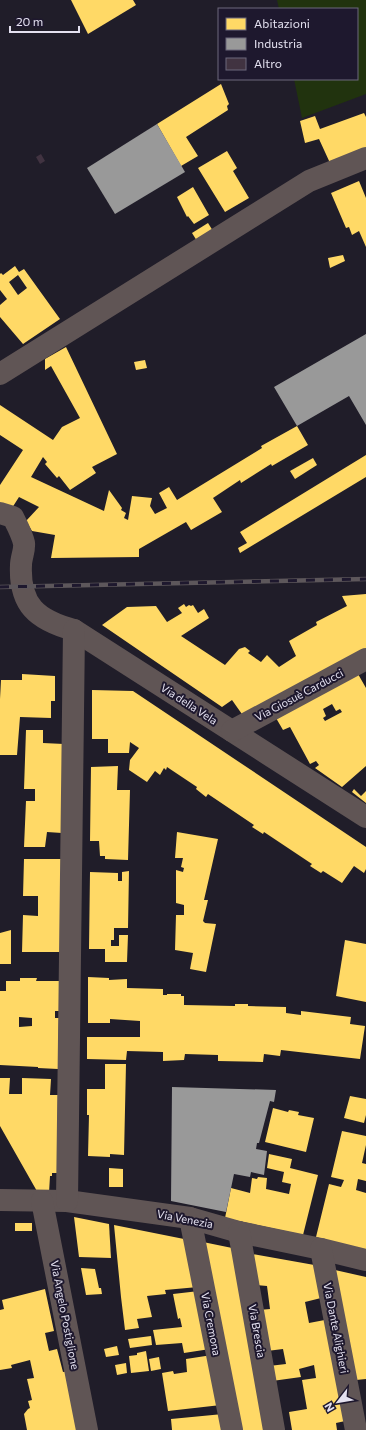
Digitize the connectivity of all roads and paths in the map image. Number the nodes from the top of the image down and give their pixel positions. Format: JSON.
{"nodes":[{"id":1,"x":366,"y":158,"type":"edge"},
{"id":2,"x":0,"y":374,"type":"edge"},
{"id":3,"x":0,"y":514,"type":"edge"},
{"id":4,"x":74,"y":630,"type":"junction"},
{"id":5,"x":366,"y":659,"type":"edge"},
{"id":6,"x":232,"y":731,"type":"junction"},
{"id":7,"x":366,"y":817,"type":"edge"},
{"id":8,"x":0,"y":1200,"type":"edge"},
{"id":9,"x":42,"y":1201,"type":"junction"},
{"id":10,"x":67,"y":1201,"type":"junction"},
{"id":11,"x":190,"y":1218,"type":"junction"},
{"id":12,"x":239,"y":1232,"type":"junction"},
{"id":13,"x":321,"y":1249,"type":"junction"},
{"id":14,"x":366,"y":1260,"type":"edge"},
{"id":15,"x":87,"y":1430,"type":"edge"},
{"id":16,"x":232,"y":1430,"type":"edge"},
{"id":17,"x":274,"y":1430,"type":"edge"},
{"id":18,"x":356,"y":1430,"type":"edge"}],
"edges":[{"from":1,"to":2,"type":"street"},
{"from":3,"to":4,"type":"street","name":"Via della Vela"},
{"from":4,"to":6,"type":"street","name":"Via della Vela"},
{"from":4,"to":10,"type":"street"},
{"from":5,"to":6,"type":"street","name":"Via Giosuè Carducci"},
{"from":6,"to":7,"type":"street","name":"Via della Vela"},
{"from":8,"to":9,"type":"street","name":"Via Venezia"},
{"from":9,"to":10,"type":"street","name":"Via Venezia"},
{"from":9,"to":15,"type":"street","name":"Via Angelo Postiglione"},
{"from":10,"to":11,"type":"street","name":"Via Venezia"},
{"from":11,"to":12,"type":"street","name":"Via Venezia"},
{"from":11,"to":16,"type":"street","name":"Via Cremona"},
{"from":12,"to":13,"type":"street","name":"Via Venezia"},
{"from":12,"to":17,"type":"street","name":"Via Brescia"},
{"from":13,"to":14,"type":"street","name":"Via Venezia"},
{"from":13,"to":18,"type":"street","name":"Via Dante Alighieri"}]}
